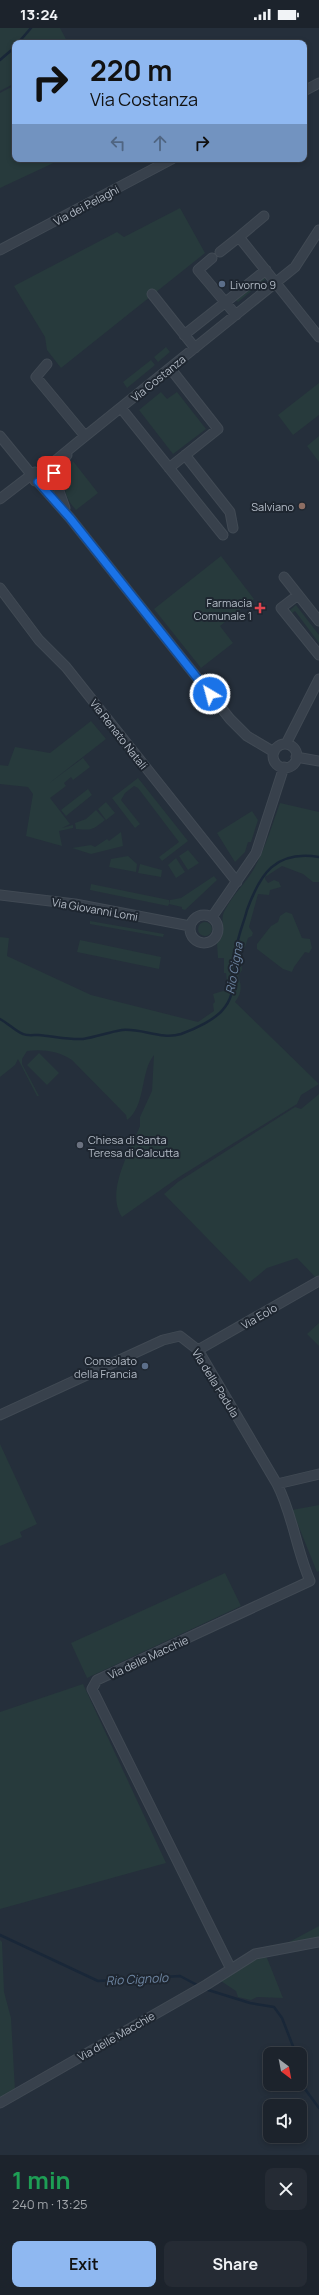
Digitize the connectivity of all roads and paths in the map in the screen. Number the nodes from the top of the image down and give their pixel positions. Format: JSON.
{"nodes":[{"id":1,"x":319,"y":83,"type":"edge"},
{"id":2,"x":307,"y":89,"type":"edge"},
{"id":3,"x":167,"y":162,"type":"edge"},
{"id":4,"x":264,"y":216,"type":"dead end"},
{"id":5,"x":319,"y":230,"type":"edge"},
{"id":6,"x":239,"y":237,"type":"junction"},
{"id":7,"x":0,"y":250,"type":"edge"},
{"id":8,"x":220,"y":252,"type":"dead end"},
{"id":9,"x":212,"y":258,"type":"dead end"},
{"id":10,"x":266,"y":270,"type":"junction"},
{"id":11,"x":276,"y":283,"type":"junction"},
{"id":12,"x":152,"y":294,"type":"dead end"},
{"id":13,"x":225,"y":302,"type":"junction"},
{"id":14,"x":236,"y":315,"type":"junction"},
{"id":15,"x":184,"y":335,"type":"junction"},
{"id":16,"x":319,"y":337,"type":"edge"},
{"id":17,"x":195,"y":348,"type":"junction"},
{"id":18,"x":47,"y":364,"type":"dead end"},
{"id":19,"x":170,"y":368,"type":"junction"},
{"id":20,"x":121,"y":408,"type":"junction"},
{"id":21,"x":0,"y":436,"type":"edge"},
{"id":22,"x":85,"y":436,"type":"junction"},
{"id":23,"x":185,"y":455,"type":"junction"},
{"id":24,"x":58,"y":463,"type":"junction"},
{"id":25,"x":169,"y":468,"type":"junction"},
{"id":26,"x":28,"y":477,"type":"junction"},
{"id":27,"x":38,"y":482,"type":"junction"},
{"id":28,"x":0,"y":500,"type":"edge"},
{"id":29,"x":70,"y":518,"type":"junction"},
{"id":30,"x":233,"y":528,"type":"dead end"},
{"id":31,"x":223,"y":535,"type":"dead end"},
{"id":32,"x":284,"y":577,"type":"dead end"},
{"id":33,"x":0,"y":588,"type":"edge"},
{"id":34,"x":298,"y":595,"type":"junction"},
{"id":35,"x":319,"y":621,"type":"edge"},
{"id":36,"x":319,"y":655,"type":"edge"},
{"id":37,"x":319,"y":679,"type":"edge"},
{"id":38,"x":315,"y":695,"type":"edge"},
{"id":39,"x":286,"y":744,"type":"junction"},
{"id":40,"x":274,"y":752,"type":"junction"},
{"id":41,"x":296,"y":757,"type":"junction"},
{"id":42,"x":319,"y":761,"type":"edge"},
{"id":43,"x":284,"y":767,"type":"junction"},
{"id":44,"x":237,"y":882,"type":"junction"},
{"id":45,"x":0,"y":895,"type":"edge"},
{"id":46,"x":212,"y":917,"type":"junction"},
{"id":47,"x":190,"y":926,"type":"junction"},
{"id":48,"x":319,"y":1282,"type":"edge"},
{"id":49,"x":198,"y":1350,"type":"junction"},
{"id":50,"x":0,"y":1415,"type":"edge"},
{"id":51,"x":319,"y":1474,"type":"edge"},
{"id":52,"x":277,"y":1484,"type":"junction"},
{"id":53,"x":319,"y":1942,"type":"edge"},
{"id":54,"x":231,"y":1969,"type":"junction"},
{"id":55,"x":0,"y":2103,"type":"edge"}],
"edges":[{"from":1,"to":2,"type":"street"},
{"from":3,"to":7,"type":"street","name":"Via dei Pelaghi"},
{"from":4,"to":6,"type":"street"},
{"from":5,"to":11,"type":"street","name":"Via Costanza"},
{"from":6,"to":8,"type":"street"},
{"from":6,"to":10,"type":"street"},
{"from":9,"to":13,"type":"street"},
{"from":10,"to":11,"type":"street"},
{"from":10,"to":13,"type":"street"},
{"from":11,"to":14,"type":"street","name":"Via Costanza"},
{"from":11,"to":16,"type":"street"},
{"from":12,"to":15,"type":"street","name":"Via Costanza"},
{"from":13,"to":14,"type":"street"},
{"from":13,"to":15,"type":"street"},
{"from":14,"to":17,"type":"street","name":"Via Costanza"},
{"from":15,"to":17,"type":"street","name":"Via Costanza"},
{"from":17,"to":19,"type":"street","name":"Via Costanza"},
{"from":18,"to":22,"type":"street"},
{"from":19,"to":20,"type":"street","name":"Via Costanza"},
{"from":19,"to":23,"type":"street"},
{"from":20,"to":22,"type":"street","name":"Via Costanza"},
{"from":20,"to":25,"type":"street","name":"Via Costanza"},
{"from":21,"to":26,"type":"street"},
{"from":22,"to":24,"type":"street","name":"Via Costanza"},
{"from":23,"to":25,"type":"street"},
{"from":23,"to":30,"type":"street"},
{"from":24,"to":26,"type":"street","name":"Via Costanza"},
{"from":24,"to":27,"type":"street","name":"Via Costanza"},
{"from":24,"to":29,"type":"street"},
{"from":25,"to":31,"type":"street","name":"Via Costanza"},
{"from":26,"to":27,"type":"street"},
{"from":26,"to":28,"type":"street","name":"Via Costanza"},
{"from":27,"to":29,"type":"street"},
{"from":29,"to":40,"type":"street"},
{"from":32,"to":34,"type":"street"},
{"from":33,"to":44,"type":"street","name":"Via Renato Natali"},
{"from":34,"to":35,"type":"street"},
{"from":34,"to":36,"type":"street"},
{"from":37,"to":38,"type":"street"},
{"from":38,"to":39,"type":"street"},
{"from":39,"to":40,"type":"street"},
{"from":39,"to":41,"type":"street"},
{"from":40,"to":43,"type":"street"},
{"from":41,"to":42,"type":"street"},
{"from":41,"to":43,"type":"street"},
{"from":43,"to":44,"type":"street"},
{"from":44,"to":46,"type":"street"},
{"from":45,"to":47,"type":"street","name":"Via Giovanni Lomi"},
{"from":46,"to":47,"type":"street"},
{"from":46,"to":47,"type":"street"},
{"from":48,"to":49,"type":"street","name":"Via Eolo"},
{"from":49,"to":50,"type":"street","name":"Via della Padula"},
{"from":49,"to":52,"type":"street","name":"Via della Padula"},
{"from":51,"to":52,"type":"street"},
{"from":52,"to":54,"type":"street","name":"Via delle Macchie"},
{"from":53,"to":54,"type":"street","name":"Via delle Macchie"},
{"from":54,"to":55,"type":"street","name":"Via delle Macchie"}]}
